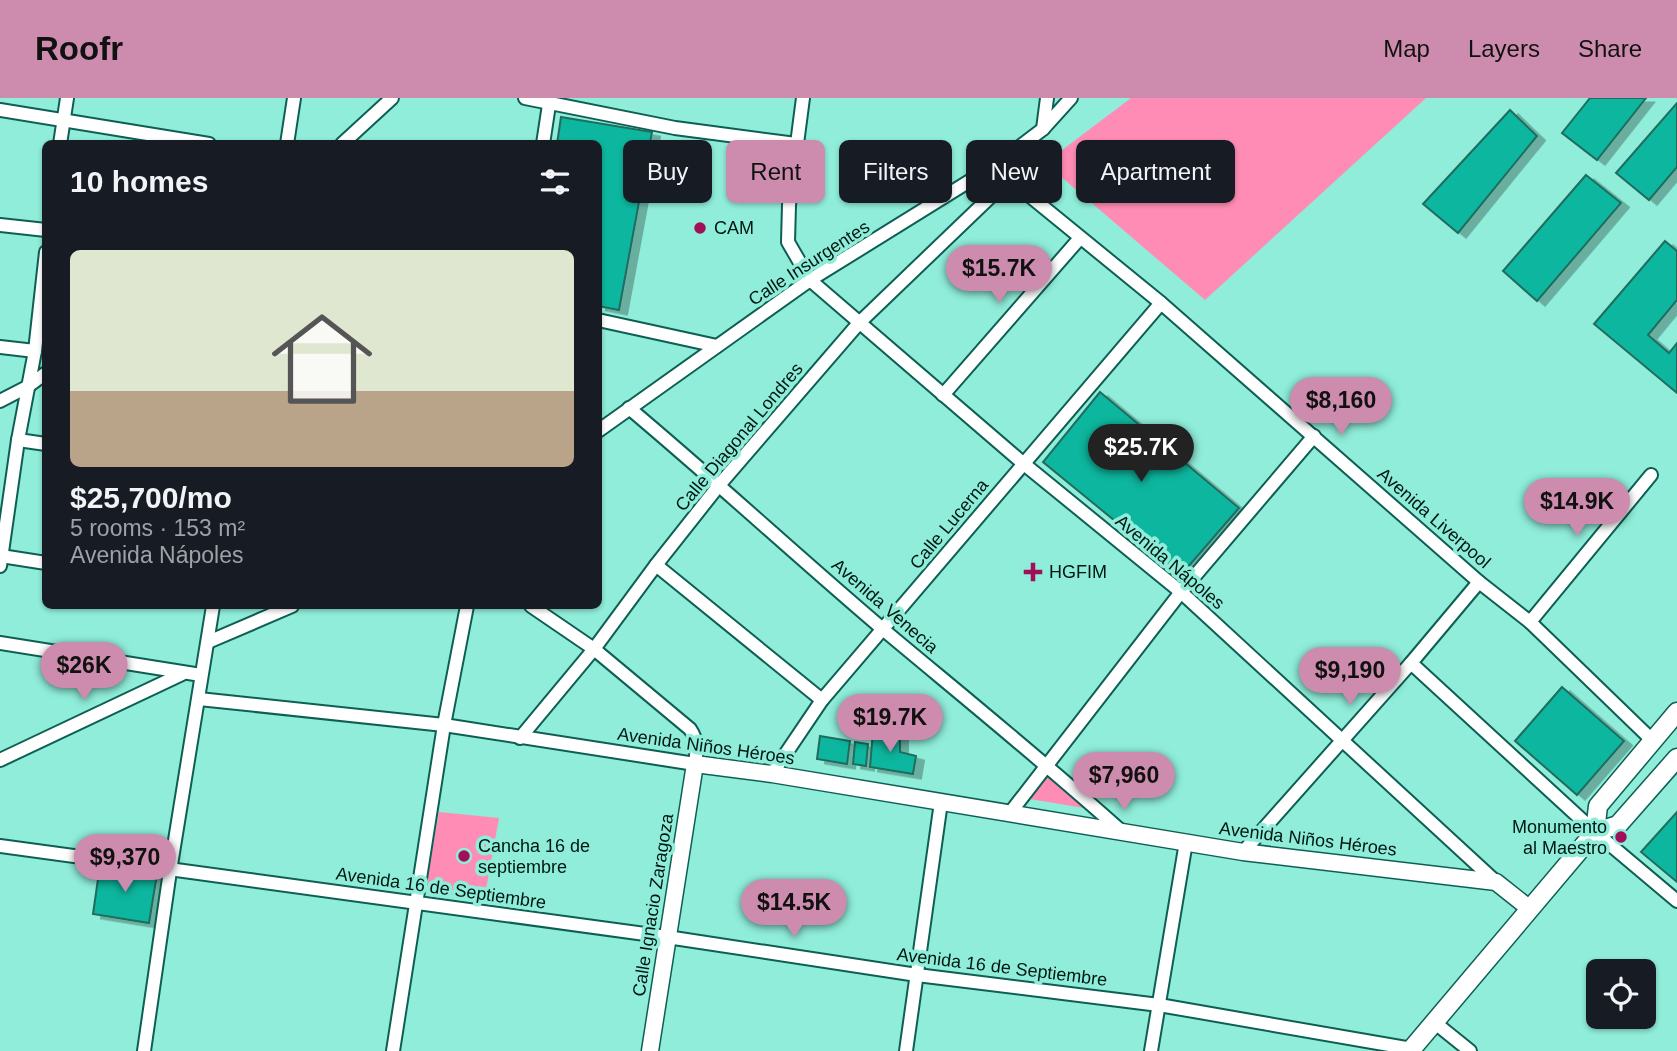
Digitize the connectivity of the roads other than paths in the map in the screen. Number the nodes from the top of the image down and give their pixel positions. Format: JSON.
{"nodes":[{"id":1,"x":67,"y":98,"type":"edge"},
{"id":2,"x":294,"y":98,"type":"edge"},
{"id":3,"x":392,"y":98,"type":"edge"},
{"id":4,"x":525,"y":98,"type":"edge"},
{"id":5,"x":803,"y":98,"type":"edge"},
{"id":6,"x":1047,"y":98,"type":"edge"},
{"id":7,"x":1071,"y":98,"type":"edge"},
{"id":8,"x":549,"y":100,"type":"edge"},
{"id":9,"x":0,"y":110,"type":"edge"},
{"id":10,"x":64,"y":120,"type":"junction"},
{"id":11,"x":1043,"y":129,"type":"junction"},
{"id":12,"x":62,"y":140,"type":"edge"},
{"id":13,"x":185,"y":140,"type":"edge"},
{"id":14,"x":288,"y":140,"type":"edge"},
{"id":15,"x":346,"y":140,"type":"edge"},
{"id":16,"x":544,"y":140,"type":"edge"},
{"id":17,"x":766,"y":140,"type":"edge"},
{"id":18,"x":797,"y":140,"type":"edge"},
{"id":19,"x":1029,"y":140,"type":"edge"},
{"id":20,"x":966,"y":183,"type":"edge"},
{"id":21,"x":789,"y":203,"type":"edge"},
{"id":22,"x":984,"y":203,"type":"edge"},
{"id":23,"x":1038,"y":203,"type":"edge"},
{"id":24,"x":0,"y":225,"type":"edge"},
{"id":25,"x":42,"y":230,"type":"edge"},
{"id":26,"x":1080,"y":238,"type":"junction"},
{"id":27,"x":810,"y":280,"type":"junction"},
{"id":28,"x":42,"y":288,"type":"edge"},
{"id":29,"x":1161,"y":303,"type":"junction"},
{"id":30,"x":602,"y":321,"type":"edge"},
{"id":31,"x":859,"y":323,"type":"junction"},
{"id":32,"x":0,"y":346,"type":"edge"},
{"id":33,"x":717,"y":346,"type":"junction"},
{"id":34,"x":35,"y":351,"type":"junction"},
{"id":35,"x":42,"y":376,"type":"edge"},
{"id":36,"x":27,"y":387,"type":"junction"},
{"id":37,"x":943,"y":395,"type":"junction"},
{"id":38,"x":0,"y":401,"type":"edge"},
{"id":39,"x":629,"y":408,"type":"junction"},
{"id":40,"x":602,"y":429,"type":"edge"},
{"id":41,"x":1314,"y":436,"type":"junction"},
{"id":42,"x":18,"y":440,"type":"junction"},
{"id":43,"x":42,"y":443,"type":"edge"},
{"id":44,"x":1024,"y":464,"type":"junction"},
{"id":45,"x":1651,"y":475,"type":"dead end"},
{"id":46,"x":720,"y":484,"type":"junction"},
{"id":47,"x":1,"y":561,"type":"edge"},
{"id":48,"x":42,"y":563,"type":"edge"},
{"id":49,"x":656,"y":565,"type":"junction"},
{"id":50,"x":1479,"y":582,"type":"junction"},
{"id":51,"x":1181,"y":592,"type":"junction"},
{"id":52,"x":213,"y":609,"type":"edge"},
{"id":53,"x":285,"y":609,"type":"edge"},
{"id":54,"x":466,"y":609,"type":"edge"},
{"id":55,"x":535,"y":609,"type":"edge"},
{"id":56,"x":1530,"y":622,"type":"junction"},
{"id":57,"x":883,"y":629,"type":"junction"},
{"id":58,"x":208,"y":642,"type":"junction"},
{"id":59,"x":0,"y":643,"type":"edge"},
{"id":60,"x":594,"y":649,"type":"junction"},
{"id":61,"x":1411,"y":663,"type":"junction"},
{"id":62,"x":182,"y":673,"type":"junction"},
{"id":63,"x":201,"y":675,"type":"junction"},
{"id":64,"x":199,"y":699,"type":"junction"},
{"id":65,"x":822,"y":700,"type":"junction"},
{"id":66,"x":1677,"y":712,"type":"edge"},
{"id":67,"x":443,"y":725,"type":"junction"},
{"id":68,"x":520,"y":738,"type":"junction"},
{"id":69,"x":1344,"y":740,"type":"junction"},
{"id":70,"x":1653,"y":741,"type":"junction"},
{"id":71,"x":1677,"y":758,"type":"edge"},
{"id":72,"x":0,"y":760,"type":"edge"},
{"id":73,"x":695,"y":764,"type":"junction"},
{"id":74,"x":1046,"y":764,"type":"junction"},
{"id":75,"x":772,"y":774,"type":"junction"},
{"id":76,"x":941,"y":802,"type":"junction"},
{"id":77,"x":1010,"y":813,"type":"junction"},
{"id":78,"x":1120,"y":830,"type":"junction"},
{"id":79,"x":1595,"y":832,"type":"junction"},
{"id":80,"x":1186,"y":842,"type":"junction"},
{"id":81,"x":0,"y":846,"type":"edge"},
{"id":82,"x":1243,"y":852,"type":"junction"},
{"id":83,"x":170,"y":871,"type":"junction"},
{"id":84,"x":1496,"y":882,"type":"junction"},
{"id":85,"x":1677,"y":901,"type":"edge"},
{"id":86,"x":416,"y":902,"type":"junction"},
{"id":87,"x":1530,"y":909,"type":"junction"},
{"id":88,"x":667,"y":937,"type":"junction"},
{"id":89,"x":917,"y":975,"type":"junction"},
{"id":90,"x":1159,"y":1004,"type":"junction"},
{"id":91,"x":1434,"y":1023,"type":"junction"},
{"id":92,"x":1411,"y":1050,"type":"edge"},
{"id":93,"x":144,"y":1051,"type":"edge"},
{"id":94,"x":393,"y":1051,"type":"edge"},
{"id":95,"x":650,"y":1051,"type":"edge"},
{"id":96,"x":906,"y":1051,"type":"edge"},
{"id":97,"x":1151,"y":1051,"type":"edge"},
{"id":98,"x":1470,"y":1051,"type":"edge"}],
"edges":[{"from":1,"to":10,"type":"street"},
{"from":2,"to":14,"type":"street"},
{"from":3,"to":15,"type":"street"},
{"from":4,"to":8,"type":"street"},
{"from":5,"to":18,"type":"street","name":"Avenida Nápoles"},
{"from":6,"to":11,"type":"street"},
{"from":7,"to":11,"type":"street"},
{"from":8,"to":16,"type":"street"},
{"from":8,"to":17,"type":"street"},
{"from":9,"to":10,"type":"street"},
{"from":10,"to":12,"type":"street"},
{"from":10,"to":13,"type":"street"},
{"from":11,"to":19,"type":"street","name":"Calle Insurgentes"},
{"from":20,"to":27,"type":"street","name":"Calle Insurgentes"},
{"from":21,"to":27,"type":"street","name":"Avenida Nápoles"},
{"from":22,"to":31,"type":"street","name":"Calle Diagonal Londres"},
{"from":23,"to":26,"type":"street","name":"Avenida Liverpool"},
{"from":24,"to":25,"type":"street"},
{"from":26,"to":29,"type":"street","name":"Avenida Liverpool"},
{"from":26,"to":37,"type":"street"},
{"from":27,"to":31,"type":"street","name":"Avenida Nápoles"},
{"from":27,"to":33,"type":"street","name":"Calle Insurgentes"},
{"from":28,"to":34,"type":"street"},
{"from":29,"to":41,"type":"street","name":"Avenida Liverpool"},
{"from":29,"to":44,"type":"street","name":"Calle Lucerna"},
{"from":30,"to":33,"type":"street"},
{"from":31,"to":37,"type":"street","name":"Avenida Nápoles"},
{"from":31,"to":46,"type":"street","name":"Calle Diagonal Londres"},
{"from":32,"to":34,"type":"street"},
{"from":33,"to":39,"type":"street","name":"Calle Insurgentes"},
{"from":34,"to":36,"type":"street"},
{"from":35,"to":36,"type":"street"},
{"from":36,"to":38,"type":"street"},
{"from":36,"to":42,"type":"street"},
{"from":37,"to":44,"type":"street","name":"Avenida Nápoles"},
{"from":39,"to":40,"type":"street","name":"Calle Insurgentes"},
{"from":39,"to":46,"type":"street","name":"Avenida Venecia"},
{"from":41,"to":50,"type":"street","name":"Avenida Liverpool"},
{"from":41,"to":51,"type":"street"},
{"from":42,"to":43,"type":"street"},
{"from":42,"to":47,"type":"street"},
{"from":44,"to":51,"type":"street","name":"Avenida Nápoles"},
{"from":44,"to":57,"type":"street","name":"Calle Lucerna"},
{"from":45,"to":56,"type":"street"},
{"from":46,"to":49,"type":"street","name":"Calle Diagonal Londres"},
{"from":46,"to":57,"type":"street","name":"Avenida Venecia"},
{"from":47,"to":48,"type":"street"},
{"from":49,"to":60,"type":"street","name":"Calle Diagonal Londres"},
{"from":49,"to":65,"type":"street"},
{"from":50,"to":56,"type":"street","name":"Avenida Liverpool"},
{"from":50,"to":61,"type":"street"},
{"from":51,"to":69,"type":"street","name":"Avenida Nápoles"},
{"from":51,"to":74,"type":"street"},
{"from":52,"to":58,"type":"street"},
{"from":53,"to":58,"type":"street"},
{"from":54,"to":67,"type":"street"},
{"from":55,"to":60,"type":"street"},
{"from":56,"to":70,"type":"street","name":"Avenida Liverpool"},
{"from":57,"to":65,"type":"street","name":"Calle Lucerna"},
{"from":57,"to":74,"type":"street","name":"Avenida Venecia"},
{"from":58,"to":63,"type":"street"},
{"from":59,"to":62,"type":"street"},
{"from":60,"to":68,"type":"street","name":"Calle Diagonal Londres"},
{"from":60,"to":73,"type":"street"},
{"from":61,"to":69,"type":"street"},
{"from":61,"to":79,"type":"street"},
{"from":62,"to":63,"type":"street"},
{"from":62,"to":72,"type":"street"},
{"from":63,"to":64,"type":"street"},
{"from":64,"to":67,"type":"street","name":"Avenida Niños Héroes"},
{"from":64,"to":83,"type":"street"},
{"from":65,"to":75,"type":"street","name":"Calle Lucerna"},
{"from":66,"to":70,"type":"main road"},
{"from":67,"to":68,"type":"street","name":"Avenida Niños Héroes"},
{"from":67,"to":86,"type":"street"},
{"from":68,"to":73,"type":"street","name":"Avenida Niños Héroes"},
{"from":69,"to":82,"type":"street"},
{"from":69,"to":84,"type":"street","name":"Avenida Nápoles"},
{"from":70,"to":79,"type":"main road"},
{"from":71,"to":79,"type":"main road"},
{"from":73,"to":75,"type":"street","name":"Avenida Niños Héroes"},
{"from":73,"to":88,"type":"street","name":"Calle Ignacio Zaragoza"},
{"from":74,"to":77,"type":"street"},
{"from":74,"to":78,"type":"street","name":"Avenida Venecia"},
{"from":75,"to":76,"type":"street","name":"Avenida Niños Héroes"},
{"from":76,"to":77,"type":"street","name":"Avenida Niños Héroes"},
{"from":76,"to":89,"type":"street"},
{"from":77,"to":78,"type":"street","name":"Avenida Niños Héroes"},
{"from":78,"to":80,"type":"street","name":"Avenida Niños Héroes"},
{"from":79,"to":85,"type":"street"},
{"from":79,"to":87,"type":"main road"},
{"from":80,"to":82,"type":"street","name":"Avenida Niños Héroes"},
{"from":80,"to":90,"type":"street"},
{"from":81,"to":83,"type":"street","name":"Avenida 16 de Septiembre"},
{"from":82,"to":84,"type":"street","name":"Avenida Niños Héroes"},
{"from":83,"to":86,"type":"street","name":"Avenida 16 de Septiembre"},
{"from":83,"to":93,"type":"street"},
{"from":84,"to":87,"type":"street"},
{"from":86,"to":88,"type":"street","name":"Avenida 16 de Septiembre"},
{"from":86,"to":94,"type":"street"},
{"from":87,"to":91,"type":"main road"},
{"from":88,"to":89,"type":"street","name":"Avenida 16 de Septiembre"},
{"from":88,"to":95,"type":"street","name":"Calle Ignacio Zaragoza"},
{"from":89,"to":90,"type":"street","name":"Avenida 16 de Septiembre"},
{"from":89,"to":96,"type":"street"},
{"from":90,"to":92,"type":"street","name":"Avenida 16 de Septiembre"},
{"from":90,"to":97,"type":"street"},
{"from":91,"to":92,"type":"main road"},
{"from":91,"to":98,"type":"street"}]}
